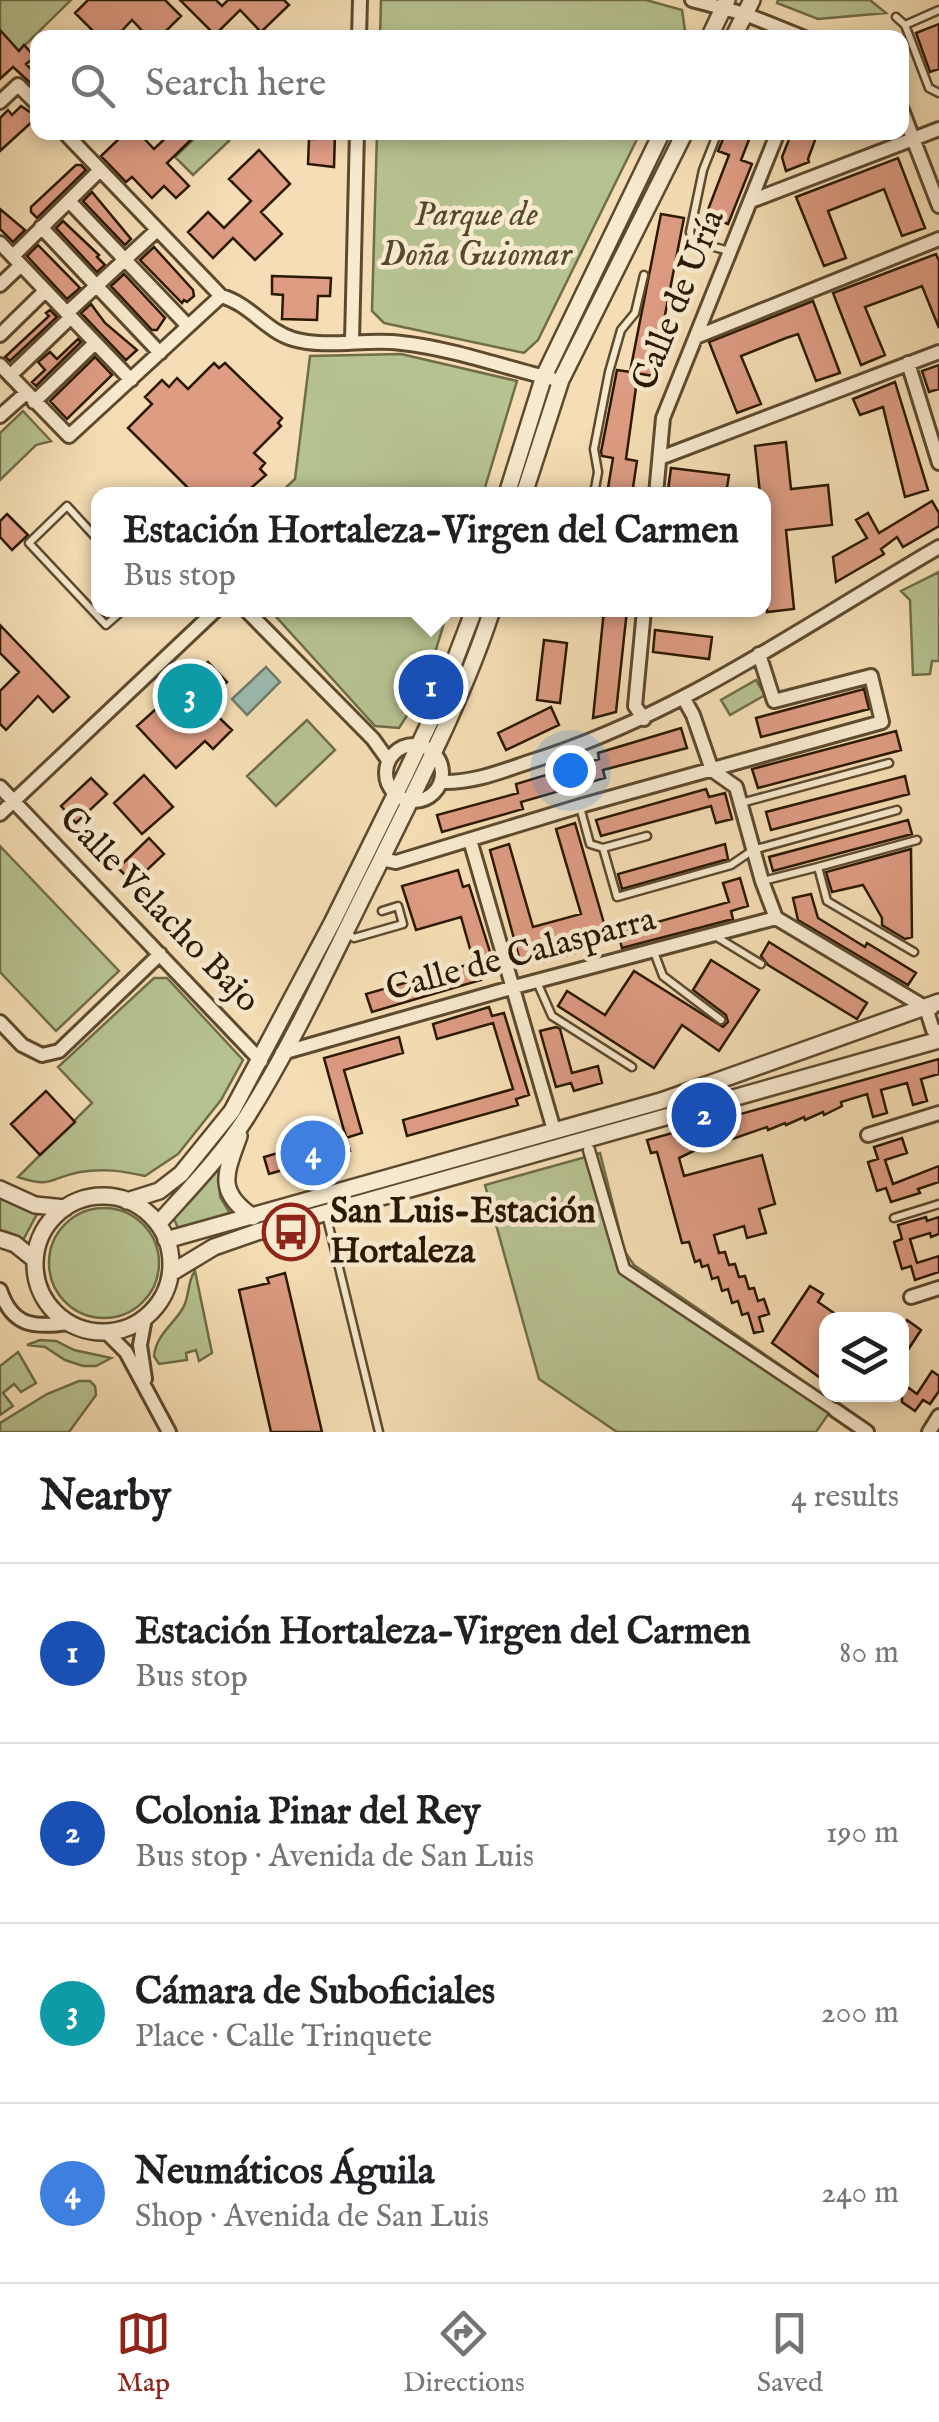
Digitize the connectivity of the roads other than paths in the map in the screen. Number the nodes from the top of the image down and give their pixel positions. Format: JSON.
{"nodes":[{"id":1,"x":360,"y":0,"type":"edge"},
{"id":2,"x":692,"y":0,"type":"edge"},
{"id":3,"x":725,"y":4,"type":"edge"},
{"id":4,"x":748,"y":7,"type":"edge"},
{"id":5,"x":939,"y":10,"type":"edge"},
{"id":6,"x":896,"y":17,"type":"dead end"},
{"id":7,"x":905,"y":25,"type":"junction"},
{"id":8,"x":359,"y":30,"type":"edge"},
{"id":9,"x":713,"y":30,"type":"edge"},
{"id":10,"x":737,"y":30,"type":"edge"},
{"id":11,"x":790,"y":30,"type":"edge"},
{"id":12,"x":907,"y":30,"type":"edge"},
{"id":13,"x":909,"y":36,"type":"edge"},
{"id":14,"x":939,"y":94,"type":"edge"},
{"id":15,"x":30,"y":97,"type":"edge"},
{"id":16,"x":0,"y":102,"type":"edge"},
{"id":17,"x":939,"y":128,"type":"edge"},
{"id":18,"x":909,"y":130,"type":"edge"},
{"id":19,"x":912,"y":139,"type":"junction"},
{"id":20,"x":72,"y":140,"type":"edge"},
{"id":21,"x":357,"y":140,"type":"edge"},
{"id":22,"x":658,"y":140,"type":"edge"},
{"id":23,"x":681,"y":140,"type":"edge"},
{"id":24,"x":715,"y":140,"type":"edge"},
{"id":25,"x":775,"y":140,"type":"edge"},
{"id":26,"x":100,"y":170,"type":"junction"},
{"id":27,"x":70,"y":201,"type":"junction"},
{"id":28,"x":751,"y":201,"type":"junction"},
{"id":29,"x":939,"y":206,"type":"edge"},
{"id":30,"x":41,"y":227,"type":"junction"},
{"id":31,"x":157,"y":230,"type":"junction"},
{"id":32,"x":939,"y":239,"type":"edge"},
{"id":33,"x":0,"y":243,"type":"edge"},
{"id":34,"x":730,"y":251,"type":"junction"},
{"id":35,"x":17,"y":260,"type":"junction"},
{"id":36,"x":125,"y":260,"type":"junction"},
{"id":37,"x":644,"y":274,"type":"dead end"},
{"id":38,"x":0,"y":285,"type":"edge"},
{"id":39,"x":97,"y":286,"type":"junction"},
{"id":40,"x":45,"y":291,"type":"junction"},
{"id":41,"x":220,"y":296,"type":"junction"},
{"id":42,"x":69,"y":315,"type":"junction"},
{"id":43,"x":188,"y":326,"type":"junction"},
{"id":44,"x":0,"y":335,"type":"edge"},
{"id":45,"x":696,"y":337,"type":"junction"},
{"id":46,"x":352,"y":341,"type":"junction"},
{"id":47,"x":95,"y":343,"type":"junction"},
{"id":48,"x":939,"y":352,"type":"edge"},
{"id":49,"x":160,"y":353,"type":"junction"},
{"id":50,"x":908,"y":363,"type":"junction"},
{"id":51,"x":0,"y":365,"type":"edge"},
{"id":52,"x":16,"y":370,"type":"dead end"},
{"id":53,"x":544,"y":376,"type":"junction"},
{"id":54,"x":131,"y":380,"type":"junction"},
{"id":55,"x":561,"y":380,"type":"junction"},
{"id":56,"x":30,"y":398,"type":"junction"},
{"id":57,"x":0,"y":416,"type":"edge"},
{"id":58,"x":660,"y":458,"type":"junction"},
{"id":59,"x":939,"y":464,"type":"edge"},
{"id":60,"x":509,"y":487,"type":"edge"},
{"id":61,"x":526,"y":487,"type":"edge"},
{"id":62,"x":595,"y":487,"type":"edge"},
{"id":63,"x":657,"y":487,"type":"edge"},
{"id":64,"x":91,"y":533,"type":"edge"},
{"id":65,"x":939,"y":548,"type":"edge"},
{"id":66,"x":91,"y":609,"type":"edge"},
{"id":67,"x":209,"y":617,"type":"edge"},
{"id":68,"x":253,"y":617,"type":"edge"},
{"id":69,"x":471,"y":617,"type":"edge"},
{"id":70,"x":489,"y":617,"type":"edge"},
{"id":71,"x":643,"y":617,"type":"edge"},
{"id":72,"x":759,"y":654,"type":"junction"},
{"id":73,"x":684,"y":699,"type":"junction"},
{"id":74,"x":644,"y":720,"type":"junction"},
{"id":75,"x":426,"y":748,"type":"junction"},
{"id":76,"x":388,"y":760,"type":"junction"},
{"id":77,"x":890,"y":763,"type":"dead end"},
{"id":78,"x":712,"y":770,"type":"junction"},
{"id":79,"x":441,"y":782,"type":"junction"},
{"id":80,"x":0,"y":787,"type":"edge"},
{"id":81,"x":402,"y":797,"type":"junction"},
{"id":82,"x":13,"y":801,"type":"junction"},
{"id":83,"x":740,"y":803,"type":"junction"},
{"id":84,"x":580,"y":806,"type":"junction"},
{"id":85,"x":897,"y":810,"type":"dead end"},
{"id":86,"x":0,"y":814,"type":"edge"},
{"id":87,"x":646,"y":836,"type":"dead end"},
{"id":88,"x":470,"y":840,"type":"junction"},
{"id":89,"x":917,"y":840,"type":"dead end"},
{"id":90,"x":602,"y":848,"type":"junction"},
{"id":91,"x":753,"y":850,"type":"junction"},
{"id":92,"x":381,"y":859,"type":"junction"},
{"id":93,"x":818,"y":867,"type":"junction"},
{"id":94,"x":762,"y":881,"type":"junction"},
{"id":95,"x":382,"y":911,"type":"dead end"},
{"id":96,"x":776,"y":918,"type":"junction"},
{"id":97,"x":344,"y":932,"type":"junction"},
{"id":98,"x":713,"y":935,"type":"junction"},
{"id":99,"x":654,"y":951,"type":"junction"},
{"id":100,"x":914,"y":952,"type":"dead end"},
{"id":101,"x":160,"y":954,"type":"junction"},
{"id":102,"x":760,"y":964,"type":"dead end"},
{"id":103,"x":537,"y":982,"type":"junction"},
{"id":104,"x":514,"y":987,"type":"junction"},
{"id":105,"x":935,"y":1007,"type":"edge"},
{"id":106,"x":721,"y":1020,"type":"dead end"},
{"id":107,"x":0,"y":1022,"type":"edge"},
{"id":108,"x":939,"y":1031,"type":"edge"},
{"id":109,"x":939,"y":1040,"type":"edge"},
{"id":110,"x":282,"y":1053,"type":"junction"},
{"id":111,"x":261,"y":1061,"type":"junction"},
{"id":112,"x":632,"y":1067,"type":"dead end"},
{"id":113,"x":939,"y":1114,"type":"edge"},
{"id":114,"x":246,"y":1118,"type":"junction"},
{"id":115,"x":554,"y":1130,"type":"junction"},
{"id":116,"x":868,"y":1135,"type":"dead end"},
{"id":117,"x":589,"y":1150,"type":"dead end"},
{"id":118,"x":0,"y":1189,"type":"edge"},
{"id":119,"x":127,"y":1201,"type":"junction"},
{"id":120,"x":939,"y":1204,"type":"edge"},
{"id":121,"x":65,"y":1208,"type":"junction"},
{"id":122,"x":326,"y":1212,"type":"junction"},
{"id":123,"x":253,"y":1217,"type":"junction"},
{"id":124,"x":894,"y":1218,"type":"dead end"},
{"id":125,"x":158,"y":1224,"type":"junction"},
{"id":126,"x":0,"y":1238,"type":"edge"},
{"id":127,"x":166,"y":1240,"type":"junction"},
{"id":128,"x":35,"y":1260,"type":"junction"},
{"id":129,"x":170,"y":1273,"type":"junction"},
{"id":130,"x":939,"y":1288,"type":"edge"},
{"id":131,"x":0,"y":1290,"type":"edge"},
{"id":132,"x":911,"y":1297,"type":"dead end"},
{"id":133,"x":145,"y":1318,"type":"junction"},
{"id":134,"x":68,"y":1322,"type":"junction"},
{"id":135,"x":106,"y":1332,"type":"junction"},
{"id":136,"x":147,"y":1386,"type":"junction"},
{"id":137,"x":835,"y":1410,"type":"joint"},
{"id":138,"x":939,"y":1416,"type":"edge"},
{"id":139,"x":169,"y":1432,"type":"edge"},
{"id":140,"x":379,"y":1432,"type":"edge"},
{"id":141,"x":867,"y":1432,"type":"edge"},
{"id":142,"x":929,"y":1432,"type":"edge"}],
"edges":[{"from":1,"to":8,"type":"street"},
{"from":2,"to":3,"type":"street"},
{"from":3,"to":4,"type":"street"},
{"from":3,"to":9,"type":"street"},
{"from":4,"to":10,"type":"street"},
{"from":4,"to":11,"type":"street"},
{"from":5,"to":7,"type":"lane"},
{"from":6,"to":7,"type":"lane"},
{"from":7,"to":12,"type":"lane"},
{"from":13,"to":14,"type":"lane"},
{"from":15,"to":16,"type":"street"},
{"from":17,"to":19,"type":"street"},
{"from":18,"to":19,"type":"street"},
{"from":19,"to":28,"type":"street"},
{"from":19,"to":29,"type":"street"},
{"from":20,"to":26,"type":"street"},
{"from":21,"to":46,"type":"street"},
{"from":22,"to":53,"type":"street"},
{"from":23,"to":55,"type":"street"},
{"from":24,"to":34,"type":"lane"},
{"from":25,"to":28,"type":"street","name":"Calle de Uría"},
{"from":26,"to":27,"type":"street"},
{"from":26,"to":31,"type":"street"},
{"from":27,"to":30,"type":"street"},
{"from":27,"to":36,"type":"street"},
{"from":28,"to":34,"type":"street","name":"Calle de Uría"},
{"from":30,"to":35,"type":"street"},
{"from":30,"to":39,"type":"street"},
{"from":31,"to":36,"type":"street"},
{"from":31,"to":41,"type":"street"},
{"from":32,"to":45,"type":"street"},
{"from":33,"to":35,"type":"street"},
{"from":34,"to":45,"type":"street","name":"Calle de Uría"},
{"from":35,"to":38,"type":"street"},
{"from":35,"to":40,"type":"street"},
{"from":36,"to":39,"type":"street"},
{"from":36,"to":43,"type":"street"},
{"from":37,"to":62,"type":"lane"},
{"from":39,"to":42,"type":"street"},
{"from":39,"to":49,"type":"street"},
{"from":40,"to":42,"type":"street"},
{"from":40,"to":44,"type":"street"},
{"from":41,"to":43,"type":"street"},
{"from":41,"to":46,"type":"street"},
{"from":42,"to":47,"type":"street"},
{"from":42,"to":52,"type":"street"},
{"from":43,"to":49,"type":"street"},
{"from":45,"to":58,"type":"street","name":"Calle de Uría"},
{"from":46,"to":53,"type":"street"},
{"from":47,"to":54,"type":"street"},
{"from":47,"to":56,"type":"street"},
{"from":48,"to":50,"type":"street"},
{"from":49,"to":54,"type":"street"},
{"from":50,"to":58,"type":"street"},
{"from":50,"to":59,"type":"street"},
{"from":51,"to":56,"type":"street"},
{"from":53,"to":55,"type":"street"},
{"from":53,"to":60,"type":"street"},
{"from":54,"to":56,"type":"street"},
{"from":55,"to":61,"type":"street"},
{"from":56,"to":57,"type":"street"},
{"from":58,"to":63,"type":"street","name":"Calle de Uría"},
{"from":64,"to":66,"type":"lane"},
{"from":65,"to":72,"type":"street"},
{"from":67,"to":82,"type":"street"},
{"from":68,"to":76,"type":"street"},
{"from":69,"to":75,"type":"street"},
{"from":70,"to":75,"type":"street"},
{"from":71,"to":74,"type":"street"},
{"from":72,"to":73,"type":"street"},
{"from":72,"to":78,"type":"street"},
{"from":73,"to":74,"type":"street"},
{"from":73,"to":78,"type":"street"},
{"from":74,"to":79,"type":"street"},
{"from":75,"to":76,"type":"street"},
{"from":75,"to":79,"type":"street"},
{"from":75,"to":81,"type":"street"},
{"from":76,"to":81,"type":"street"},
{"from":77,"to":83,"type":"lane"},
{"from":78,"to":83,"type":"street"},
{"from":78,"to":84,"type":"street"},
{"from":79,"to":81,"type":"street"},
{"from":80,"to":82,"type":"street","name":"Calle Velacho Bajo"},
{"from":81,"to":92,"type":"street"},
{"from":81,"to":111,"type":"street"},
{"from":82,"to":86,"type":"street"},
{"from":82,"to":101,"type":"street","name":"Calle Velacho Bajo"},
{"from":83,"to":91,"type":"street"},
{"from":84,"to":88,"type":"street"},
{"from":84,"to":90,"type":"lane"},
{"from":85,"to":91,"type":"lane"},
{"from":87,"to":90,"type":"lane"},
{"from":88,"to":92,"type":"street"},
{"from":88,"to":104,"type":"street"},
{"from":89,"to":93,"type":"lane"},
{"from":90,"to":91,"type":"lane"},
{"from":91,"to":94,"type":"street"},
{"from":92,"to":97,"type":"street"},
{"from":93,"to":94,"type":"lane"},
{"from":93,"to":100,"type":"lane"},
{"from":94,"to":96,"type":"street"},
{"from":95,"to":97,"type":"lane"},
{"from":96,"to":98,"type":"street","name":"Calle de Calasparra"},
{"from":96,"to":105,"type":"street"},
{"from":97,"to":110,"type":"street"},
{"from":98,"to":99,"type":"street","name":"Calle de Calasparra"},
{"from":98,"to":102,"type":"lane"},
{"from":99,"to":103,"type":"street","name":"Calle de Calasparra"},
{"from":99,"to":106,"type":"lane"},
{"from":101,"to":107,"type":"street"},
{"from":101,"to":111,"type":"street","name":"Calle Velacho Bajo"},
{"from":103,"to":104,"type":"street","name":"Calle de Calasparra"},
{"from":103,"to":112,"type":"lane"},
{"from":104,"to":110,"type":"street","name":"Calle de Calasparra"},
{"from":104,"to":115,"type":"street"},
{"from":105,"to":108,"type":"street"},
{"from":105,"to":115,"type":"street"},
{"from":109,"to":122,"type":"street"},
{"from":110,"to":114,"type":"street"},
{"from":111,"to":119,"type":"street"},
{"from":113,"to":116,"type":"street"},
{"from":114,"to":123,"type":"street"},
{"from":114,"to":125,"type":"street"},
{"from":115,"to":123,"type":"street"},
{"from":117,"to":137,"type":"street"},
{"from":118,"to":121,"type":"street"},
{"from":119,"to":121,"type":"street"},
{"from":119,"to":125,"type":"street"},
{"from":120,"to":124,"type":"lane"},
{"from":121,"to":128,"type":"street"},
{"from":122,"to":129,"type":"street"},
{"from":122,"to":140,"type":"lane"},
{"from":123,"to":127,"type":"street"},
{"from":125,"to":127,"type":"street"},
{"from":126,"to":128,"type":"street"},
{"from":127,"to":129,"type":"street"},
{"from":128,"to":134,"type":"street"},
{"from":129,"to":133,"type":"street"},
{"from":130,"to":132,"type":"street"},
{"from":131,"to":134,"type":"street"},
{"from":133,"to":135,"type":"street"},
{"from":133,"to":136,"type":"street"},
{"from":134,"to":135,"type":"street"},
{"from":135,"to":136,"type":"street"},
{"from":136,"to":139,"type":"street"},
{"from":137,"to":141,"type":"street"},
{"from":138,"to":142,"type":"street"}]}
